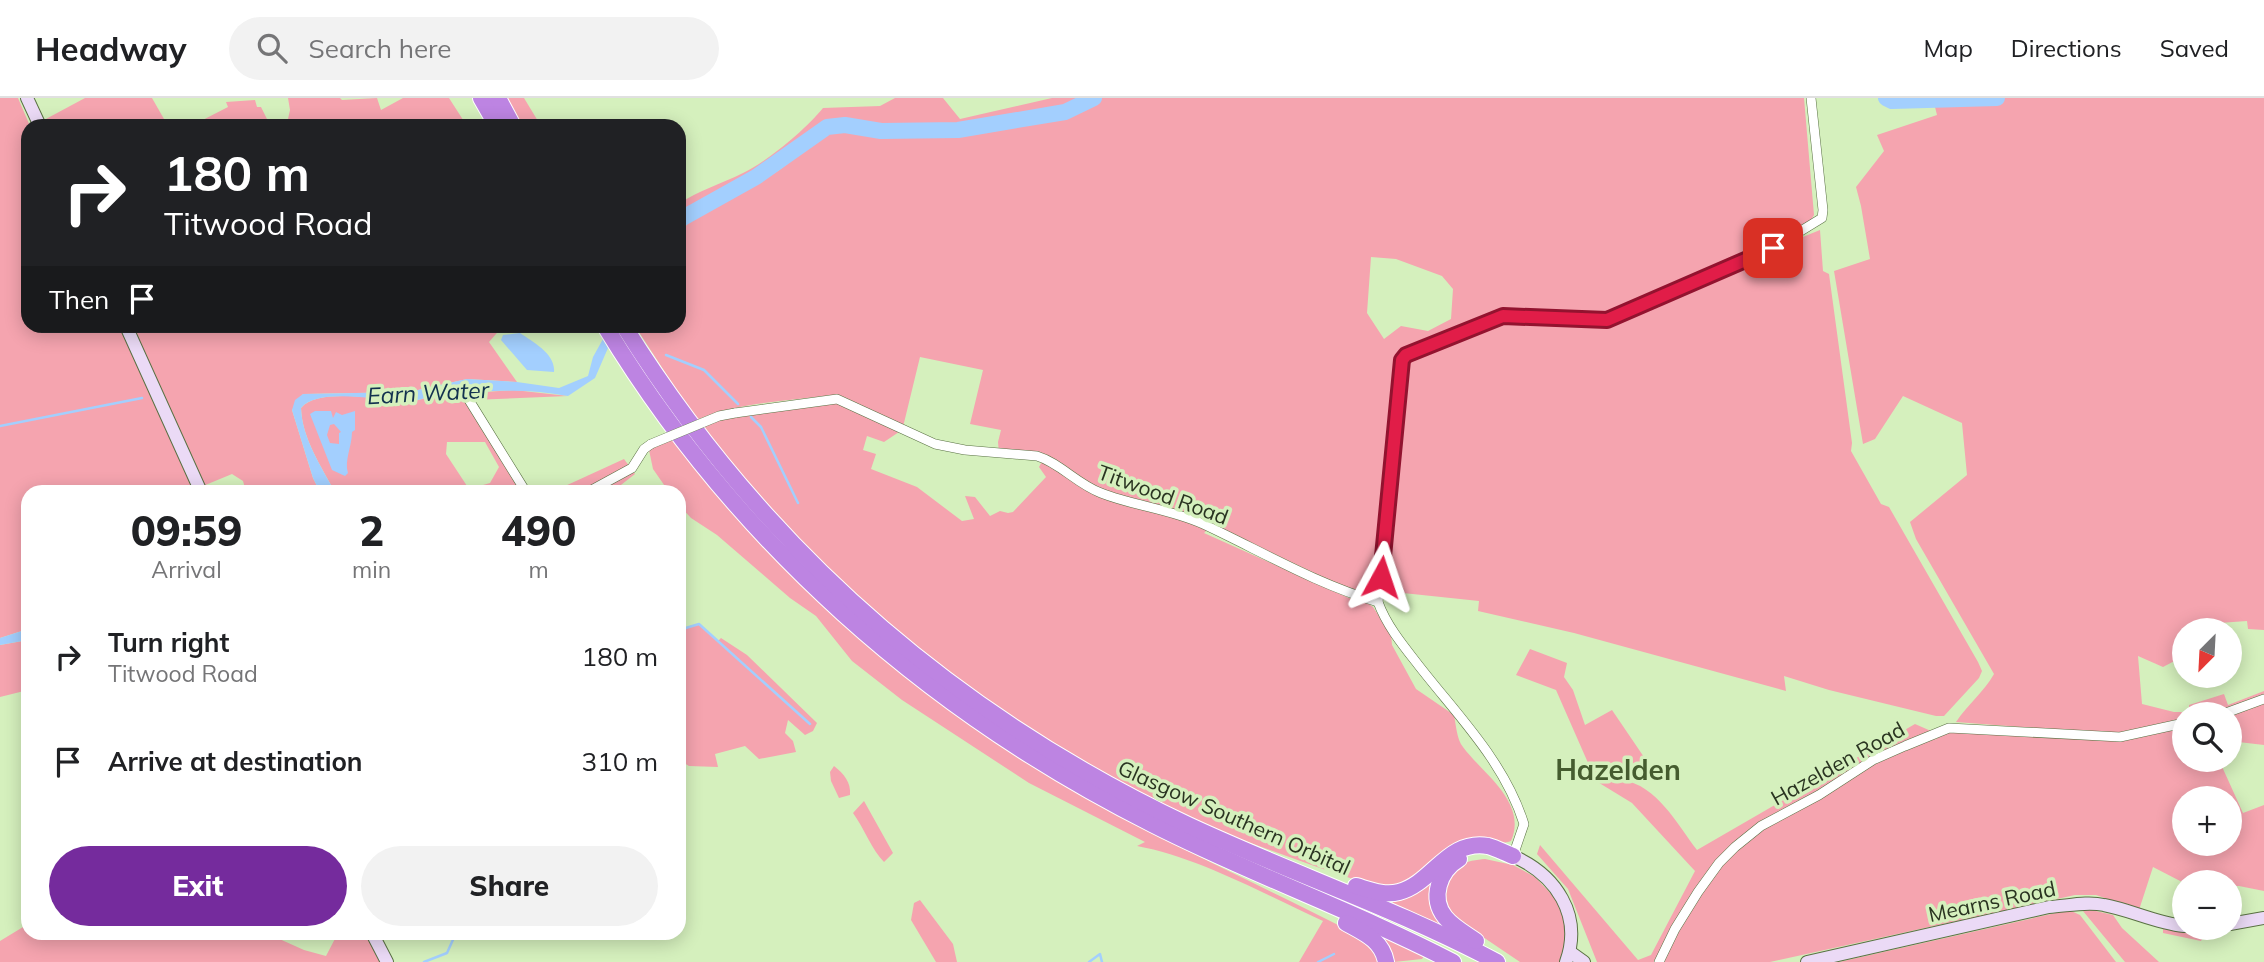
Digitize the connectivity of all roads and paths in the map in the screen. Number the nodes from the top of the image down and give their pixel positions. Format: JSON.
{"nodes":[{"id":1,"x":27,"y":98,"type":"edge"},
{"id":2,"x":481,"y":98,"type":"edge"},
{"id":3,"x":498,"y":98,"type":"edge"},
{"id":4,"x":1811,"y":98,"type":"edge"},
{"id":5,"x":37,"y":119,"type":"edge"},
{"id":6,"x":493,"y":119,"type":"edge"},
{"id":7,"x":509,"y":119,"type":"edge"},
{"id":8,"x":129,"y":333,"type":"edge"},
{"id":9,"x":609,"y":333,"type":"edge"},
{"id":10,"x":628,"y":333,"type":"edge"},
{"id":11,"x":469,"y":400,"type":"dead end"},
{"id":12,"x":198,"y":485,"type":"edge"},
{"id":13,"x":522,"y":485,"type":"edge"},
{"id":14,"x":601,"y":485,"type":"edge"},
{"id":15,"x":1378,"y":602,"type":"junction"},
{"id":16,"x":2264,"y":699,"type":"edge"},
{"id":17,"x":2242,"y":707,"type":"edge"},
{"id":18,"x":2172,"y":726,"type":"edge"},
{"id":19,"x":1261,"y":855,"type":"junction"},
{"id":20,"x":1513,"y":856,"type":"junction"},
{"id":21,"x":1226,"y":860,"type":"junction"},
{"id":22,"x":2264,"y":918,"type":"edge"},
{"id":23,"x":2242,"y":922,"type":"edge"},
{"id":24,"x":2172,"y":924,"type":"edge"},
{"id":25,"x":376,"y":940,"type":"edge"},
{"id":26,"x":1568,"y":957,"type":"edge"},
{"id":27,"x":387,"y":962,"type":"edge"},
{"id":28,"x":1386,"y":962,"type":"edge"},
{"id":29,"x":1453,"y":962,"type":"edge"},
{"id":30,"x":1497,"y":962,"type":"edge"},
{"id":31,"x":1508,"y":962,"type":"edge"},
{"id":32,"x":1584,"y":962,"type":"edge"},
{"id":33,"x":1659,"y":962,"type":"edge"},
{"id":34,"x":1807,"y":962,"type":"edge"}],
"edges":[{"from":1,"to":5,"type":"street"},
{"from":2,"to":6,"type":"highway"},
{"from":3,"to":7,"type":"highway"},
{"from":4,"to":15,"type":"street"},
{"from":8,"to":12,"type":"street"},
{"from":9,"to":21,"type":"highway","name":"Glasgow Southern Orbital"},
{"from":10,"to":19,"type":"highway","name":"Glasgow Southern Orbital"},
{"from":11,"to":13,"type":"street"},
{"from":14,"to":15,"type":"street","name":"Titwood Road","bridge":true},
{"from":15,"to":20,"type":"street"},
{"from":16,"to":17,"type":"street"},
{"from":18,"to":33,"type":"street","name":"Hazelden Road"},
{"from":19,"to":20,"type":"highway"},
{"from":19,"to":30,"type":"highway","name":"Glasgow Southern Orbital"},
{"from":20,"to":26,"type":"street"},
{"from":20,"to":31,"type":"highway"},
{"from":21,"to":28,"type":"highway"},
{"from":21,"to":29,"type":"highway","name":"Glasgow Southern Orbital"},
{"from":22,"to":23,"type":"street"},
{"from":24,"to":34,"type":"street","name":"Mearns Road"},
{"from":25,"to":27,"type":"street"},
{"from":26,"to":32,"type":"street"}]}
